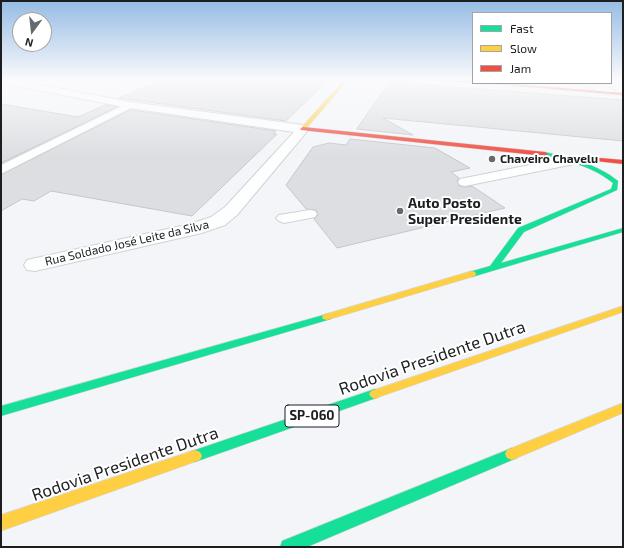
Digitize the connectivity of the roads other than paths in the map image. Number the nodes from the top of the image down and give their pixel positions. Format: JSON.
{"nodes":[{"id":1,"x":130,"y":105,"type":"joint"},
{"id":2,"x":324,"y":105,"type":"edge"},
{"id":3,"x":303,"y":129,"type":"junction"},
{"id":4,"x":545,"y":154,"type":"junction"},
{"id":5,"x":570,"y":161,"type":"junction"},
{"id":6,"x":623,"y":162,"type":"edge"},
{"id":7,"x":1,"y":170,"type":"edge"},
{"id":8,"x":465,"y":182,"type":"dead end"},
{"id":9,"x":310,"y":214,"type":"dead end"},
{"id":10,"x":284,"y":218,"type":"dead end"},
{"id":11,"x":623,"y":230,"type":"edge"},
{"id":12,"x":35,"y":265,"type":"dead end"},
{"id":13,"x":492,"y":269,"type":"junction"},
{"id":14,"x":623,"y":309,"type":"edge"},
{"id":15,"x":623,"y":408,"type":"edge"},
{"id":16,"x":1,"y":410,"type":"edge"},
{"id":17,"x":1,"y":523,"type":"edge"},
{"id":18,"x":288,"y":547,"type":"edge"}],
"edges":[{"from":1,"to":3,"type":"street"},
{"from":1,"to":7,"type":"lane"},
{"from":2,"to":3,"type":"main road","name":"Rua Soldado José Leite da Silva"},
{"from":3,"to":4,"type":"main road"},
{"from":3,"to":12,"type":"street","name":"Rua Soldado José Leite da Silva"},
{"from":4,"to":5,"type":"main road"},
{"from":4,"to":6,"type":"main road"},
{"from":5,"to":8,"type":"lane"},
{"from":5,"to":13,"type":"main road"},
{"from":9,"to":10,"type":"lane"},
{"from":11,"to":13,"type":"main road"},
{"from":13,"to":16,"type":"main road"},
{"from":14,"to":17,"type":"main road","name":"Rodovia Presidente Dutra","number":"SP-060"},
{"from":15,"to":18,"type":"main road"}]}
